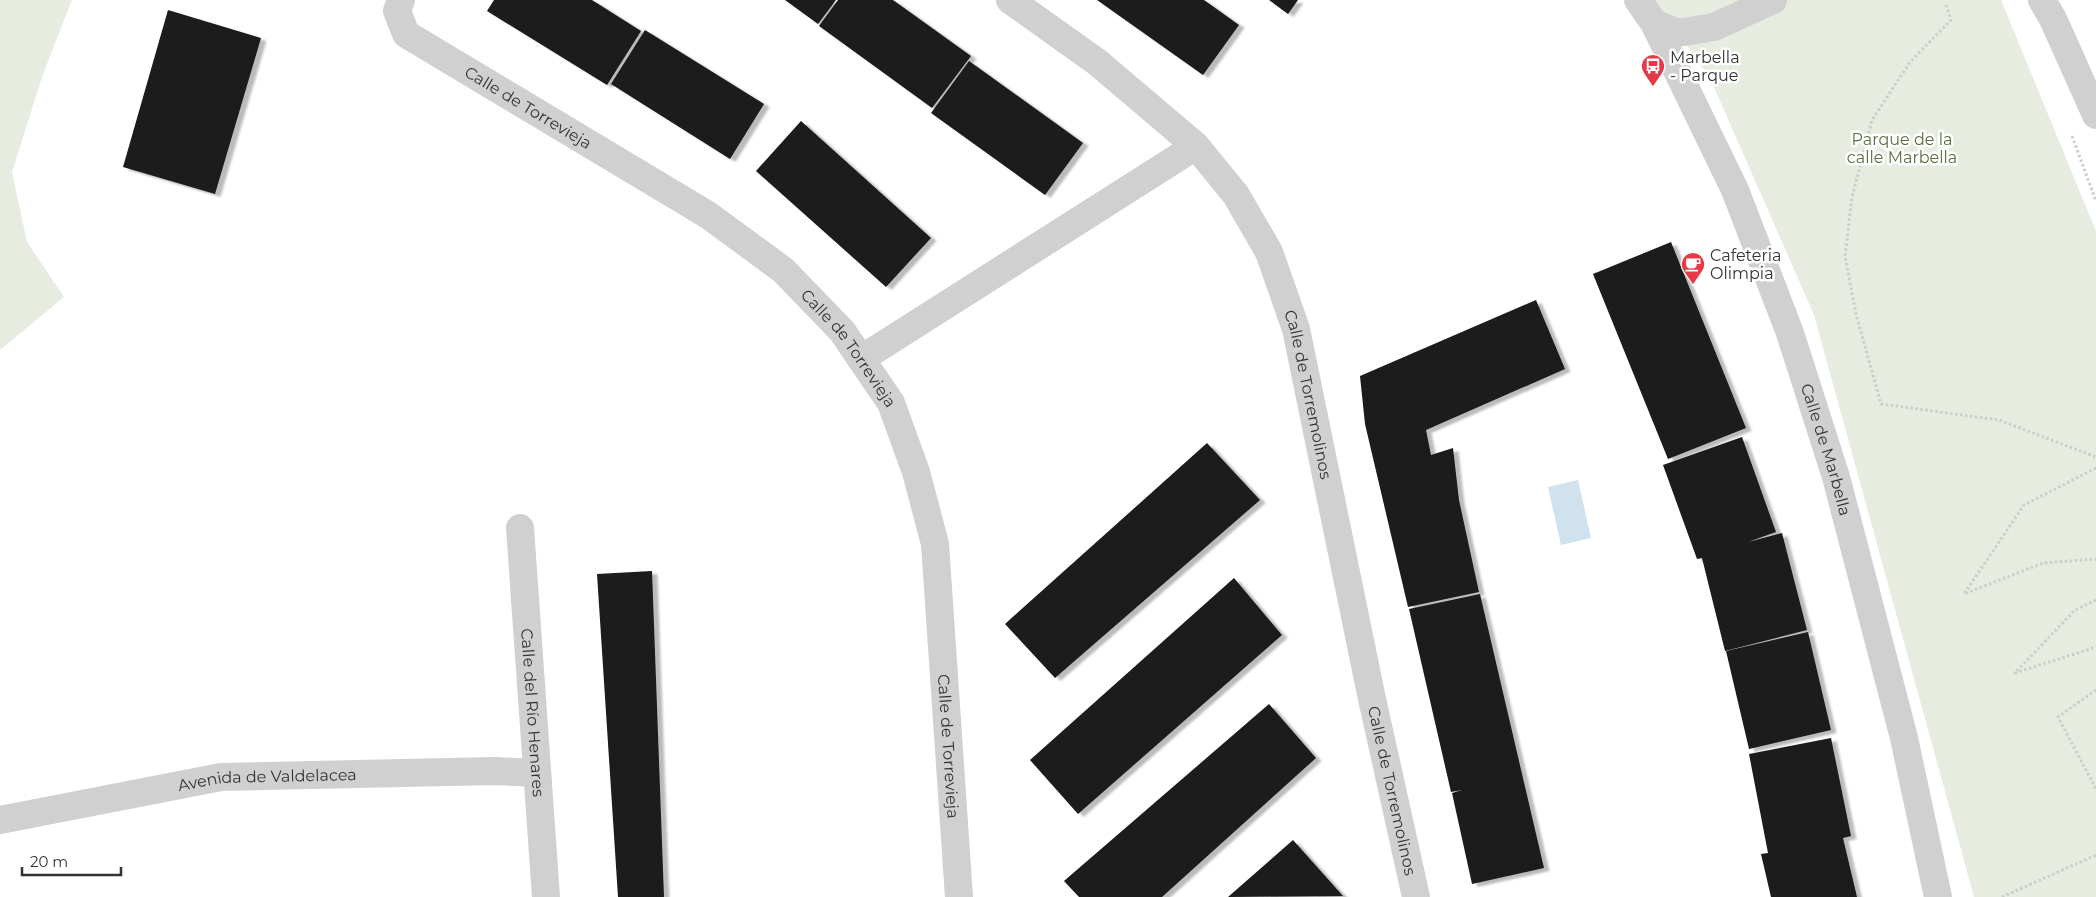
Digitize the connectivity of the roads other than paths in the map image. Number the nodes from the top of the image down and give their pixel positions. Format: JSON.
{"nodes":[{"id":1,"x":1010,"y":0,"type":"edge"},
{"id":2,"x":1638,"y":0,"type":"edge"},
{"id":3,"x":1773,"y":0,"type":"edge"},
{"id":4,"x":2042,"y":0,"type":"edge"},
{"id":5,"x":399,"y":5,"type":"edge"},
{"id":6,"x":1654,"y":23,"type":"junction"},
{"id":7,"x":2096,"y":115,"type":"edge"},
{"id":8,"x":1196,"y":146,"type":"junction"},
{"id":9,"x":861,"y":359,"type":"junction"},
{"id":10,"x":520,"y":528,"type":"dead end"},
{"id":11,"x":537,"y":773,"type":"junction"},
{"id":12,"x":0,"y":820,"type":"edge"},
{"id":13,"x":546,"y":897,"type":"edge"},
{"id":14,"x":959,"y":897,"type":"edge"},
{"id":15,"x":1416,"y":897,"type":"edge"},
{"id":16,"x":1938,"y":897,"type":"edge"}],
"edges":[{"from":1,"to":8,"type":"street","name":"Calle de Torremolinos"},
{"from":2,"to":6,"type":"street","name":"Calle de Marbella"},
{"from":3,"to":6,"type":"street"},
{"from":4,"to":7,"type":"street"},
{"from":5,"to":9,"type":"street","name":"Calle de Torrevieja"},
{"from":6,"to":16,"type":"street","name":"Calle de Marbella"},
{"from":8,"to":9,"type":"street"},
{"from":8,"to":15,"type":"street","name":"Calle de Torremolinos"},
{"from":9,"to":14,"type":"street","name":"Calle de Torrevieja"},
{"from":10,"to":11,"type":"street","name":"Calle del Río Henares"},
{"from":11,"to":12,"type":"street","name":"Avenida de Valdelacea"},
{"from":11,"to":13,"type":"street","name":"Calle del Río Henares"}]}
